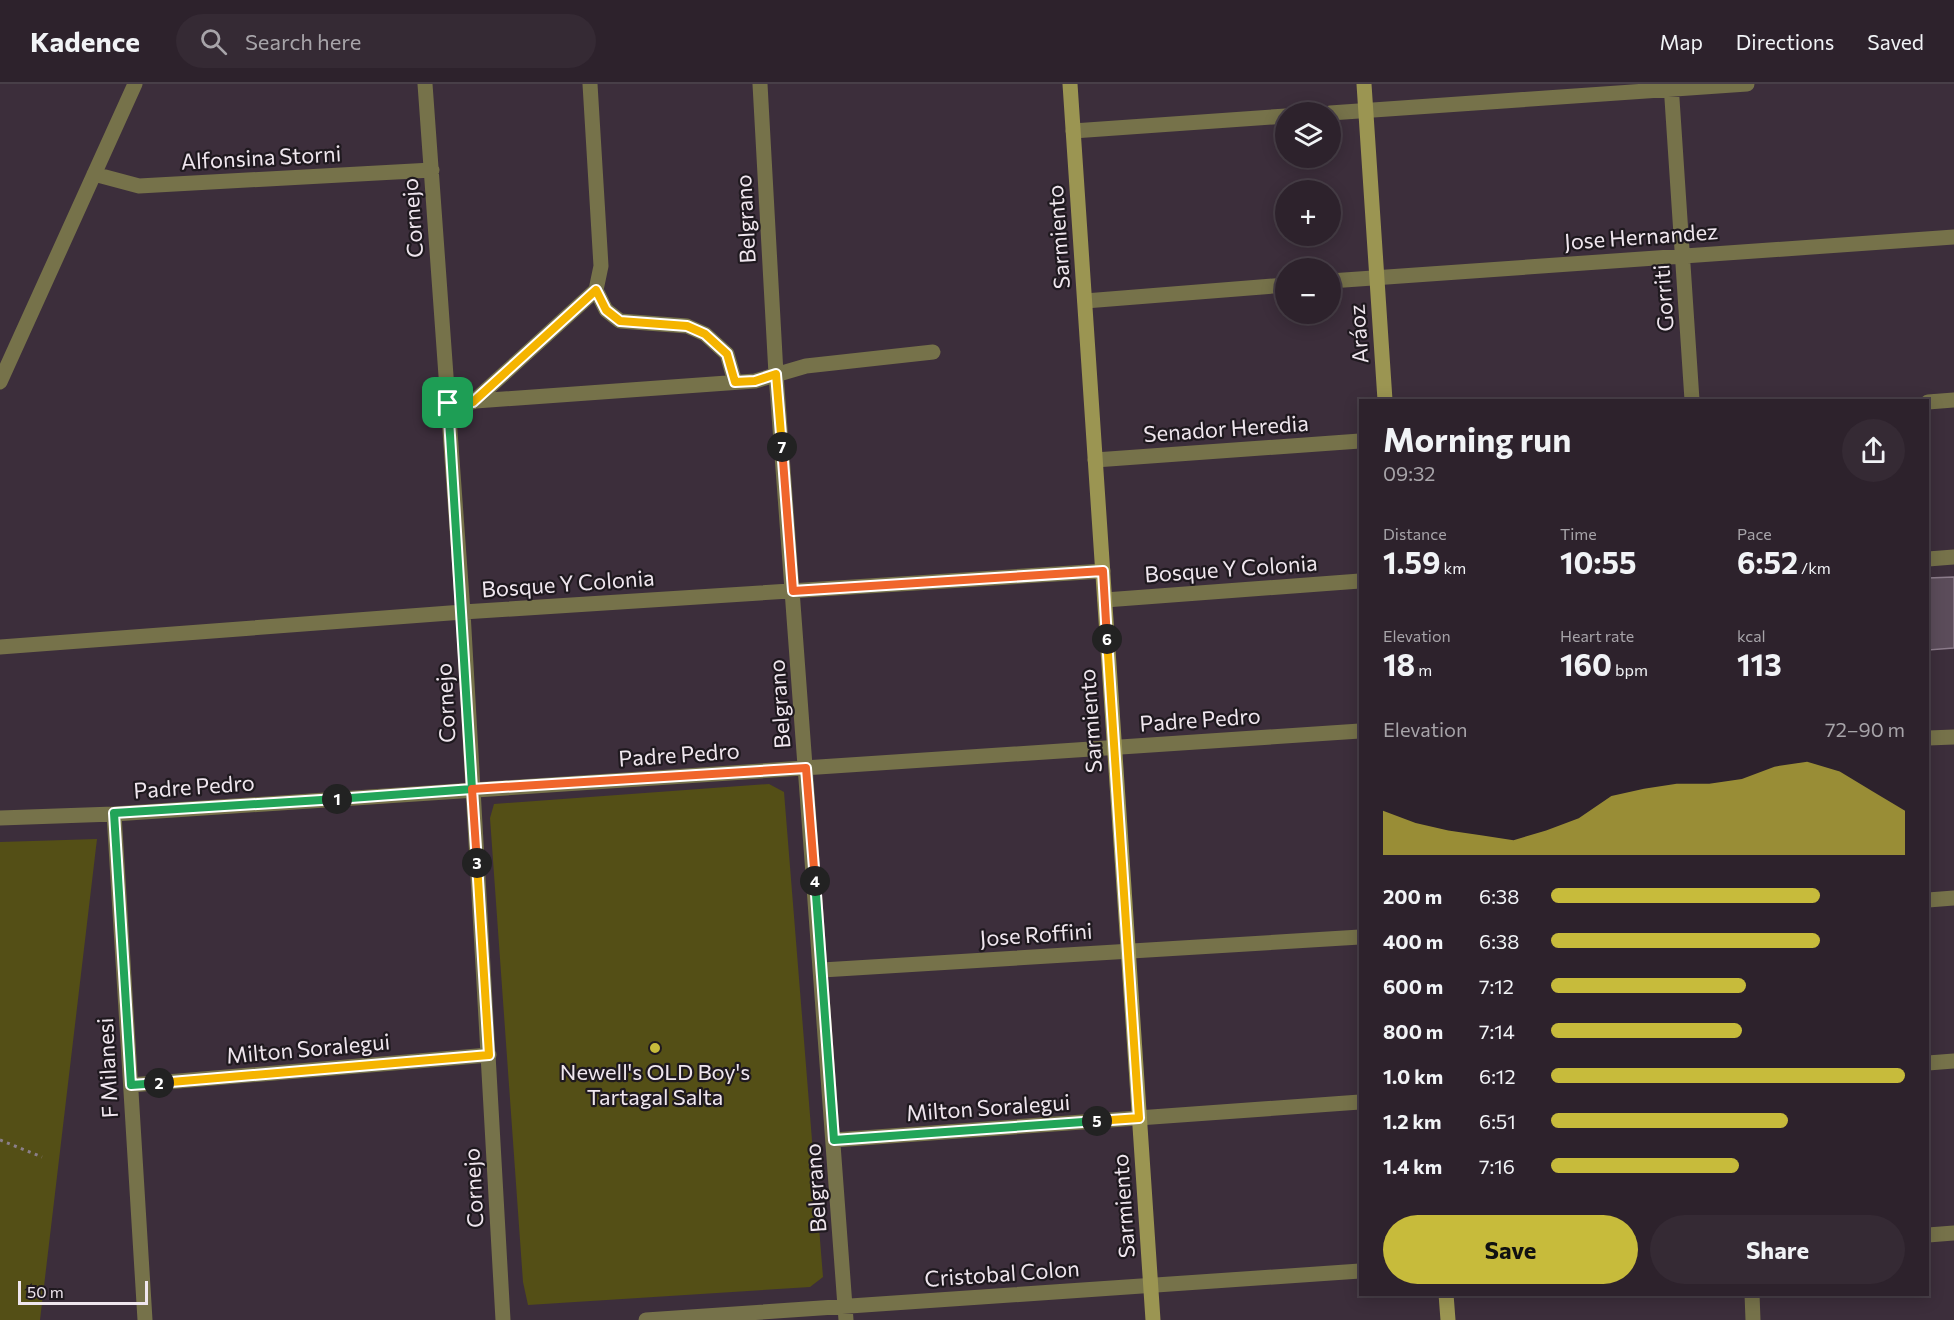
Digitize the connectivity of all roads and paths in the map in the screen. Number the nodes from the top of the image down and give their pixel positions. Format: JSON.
{"nodes":[{"id":1,"x":135,"y":84,"type":"edge"},
{"id":2,"x":425,"y":84,"type":"edge"},
{"id":3,"x":590,"y":84,"type":"edge"},
{"id":4,"x":760,"y":84,"type":"edge"},
{"id":5,"x":1070,"y":84,"type":"edge"},
{"id":6,"x":1364,"y":84,"type":"edge"},
{"id":7,"x":1747,"y":84,"type":"edge"},
{"id":8,"x":1671,"y":87,"type":"edge"},
{"id":9,"x":1366,"y":111,"type":"junction"},
{"id":10,"x":1341,"y":112,"type":"edge"},
{"id":11,"x":1275,"y":117,"type":"edge"},
{"id":12,"x":1073,"y":131,"type":"junction"},
{"id":13,"x":432,"y":170,"type":"junction"},
{"id":14,"x":94,"y":174,"type":"junction"},
{"id":15,"x":1954,"y":237,"type":"edge"},
{"id":16,"x":1683,"y":256,"type":"junction"},
{"id":17,"x":1377,"y":277,"type":"junction"},
{"id":18,"x":1341,"y":280,"type":"edge"},
{"id":19,"x":1275,"y":286,"type":"edge"},
{"id":20,"x":596,"y":290,"type":"junction"},
{"id":21,"x":1084,"y":301,"type":"junction"},
{"id":22,"x":933,"y":351,"type":"dead end"},
{"id":23,"x":776,"y":374,"type":"junction"},
{"id":24,"x":0,"y":382,"type":"edge"},
{"id":25,"x":735,"y":382,"type":"junction"},
{"id":26,"x":1385,"y":399,"type":"edge"},
{"id":27,"x":1692,"y":399,"type":"edge"},
{"id":28,"x":1954,"y":400,"type":"edge"},
{"id":29,"x":473,"y":402,"type":"junction"},
{"id":30,"x":1929,"y":402,"type":"edge"},
{"id":31,"x":448,"y":403,"type":"junction"},
{"id":32,"x":1359,"y":441,"type":"edge"},
{"id":33,"x":1095,"y":460,"type":"junction"},
{"id":34,"x":1954,"y":557,"type":"edge"},
{"id":35,"x":1929,"y":559,"type":"edge"},
{"id":36,"x":1103,"y":571,"type":"junction"},
{"id":37,"x":1359,"y":581,"type":"edge"},
{"id":38,"x":793,"y":591,"type":"junction"},
{"id":39,"x":1105,"y":600,"type":"junction"},
{"id":40,"x":463,"y":612,"type":"junction"},
{"id":41,"x":0,"y":647,"type":"edge"},
{"id":42,"x":1359,"y":731,"type":"edge"},
{"id":43,"x":1954,"y":737,"type":"edge"},
{"id":44,"x":1929,"y":738,"type":"edge"},
{"id":45,"x":1115,"y":747,"type":"junction"},
{"id":46,"x":806,"y":768,"type":"junction"},
{"id":47,"x":472,"y":789,"type":"junction"},
{"id":48,"x":114,"y":813,"type":"junction"},
{"id":49,"x":0,"y":818,"type":"edge"},
{"id":50,"x":1954,"y":898,"type":"edge"},
{"id":51,"x":1929,"y":900,"type":"edge"},
{"id":52,"x":1359,"y":937,"type":"edge"},
{"id":53,"x":1128,"y":951,"type":"junction"},
{"id":54,"x":822,"y":970,"type":"junction"},
{"id":55,"x":489,"y":1055,"type":"junction"},
{"id":56,"x":1954,"y":1061,"type":"edge"},
{"id":57,"x":1929,"y":1063,"type":"edge"},
{"id":58,"x":131,"y":1085,"type":"junction"},
{"id":59,"x":1359,"y":1102,"type":"edge"},
{"id":60,"x":1139,"y":1118,"type":"junction"},
{"id":61,"x":0,"y":1140,"type":"edge"},
{"id":62,"x":834,"y":1140,"type":"junction"},
{"id":63,"x":42,"y":1157,"type":"dead end"},
{"id":64,"x":1954,"y":1233,"type":"edge"},
{"id":65,"x":1929,"y":1235,"type":"edge"},
{"id":66,"x":1359,"y":1270,"type":"edge"},
{"id":67,"x":1151,"y":1285,"type":"junction"},
{"id":68,"x":1446,"y":1296,"type":"edge"},
{"id":69,"x":1752,"y":1296,"type":"edge"},
{"id":70,"x":845,"y":1313,"type":"edge"},
{"id":71,"x":145,"y":1320,"type":"edge"},
{"id":72,"x":503,"y":1320,"type":"edge"},
{"id":73,"x":646,"y":1320,"type":"edge"},
{"id":74,"x":1153,"y":1320,"type":"edge"},
{"id":75,"x":1448,"y":1320,"type":"edge"},
{"id":76,"x":1754,"y":1320,"type":"edge"}],
"edges":[{"from":1,"to":14,"type":"street"},
{"from":2,"to":13,"type":"street","name":"Cornejo"},
{"from":3,"to":20,"type":"street"},
{"from":4,"to":23,"type":"street","name":"Belgrano"},
{"from":5,"to":12,"type":"street","name":"Sarmiento"},
{"from":6,"to":9,"type":"street","name":"Aráoz"},
{"from":7,"to":8,"type":"street"},
{"from":8,"to":9,"type":"street"},
{"from":8,"to":16,"type":"street","name":"Gorriti"},
{"from":9,"to":10,"type":"street"},
{"from":9,"to":17,"type":"street","name":"Aráoz"},
{"from":11,"to":12,"type":"street"},
{"from":12,"to":21,"type":"street","name":"Sarmiento"},
{"from":13,"to":14,"type":"street","name":"Alfonsina Storni"},
{"from":13,"to":31,"type":"street","name":"Cornejo"},
{"from":14,"to":24,"type":"street"},
{"from":15,"to":16,"type":"street","name":"Jose Hernandez"},
{"from":16,"to":17,"type":"street","name":"Jose Hernandez"},
{"from":16,"to":27,"type":"street","name":"Gorriti"},
{"from":17,"to":18,"type":"street","name":"Jose Hernandez"},
{"from":17,"to":26,"type":"street","name":"Aráoz"},
{"from":19,"to":21,"type":"street"},
{"from":20,"to":25,"type":"street"},
{"from":20,"to":29,"type":"street"},
{"from":21,"to":33,"type":"street","name":"Sarmiento"},
{"from":22,"to":23,"type":"street"},
{"from":23,"to":25,"type":"street"},
{"from":23,"to":38,"type":"street","name":"Belgrano"},
{"from":25,"to":29,"type":"street"},
{"from":28,"to":30,"type":"street"},
{"from":29,"to":31,"type":"street"},
{"from":31,"to":40,"type":"street","name":"Cornejo"},
{"from":32,"to":33,"type":"street","name":"Senador Heredia"},
{"from":33,"to":36,"type":"street","name":"Sarmiento"},
{"from":34,"to":35,"type":"street"},
{"from":36,"to":38,"type":"street","name":"Bosque Y Colonia"},
{"from":36,"to":39,"type":"street","name":"Sarmiento"},
{"from":37,"to":39,"type":"street","name":"Bosque Y Colonia"},
{"from":38,"to":40,"type":"street","name":"Bosque Y Colonia"},
{"from":38,"to":46,"type":"street","name":"Belgrano"},
{"from":39,"to":45,"type":"street","name":"Sarmiento"},
{"from":40,"to":41,"type":"street","name":"Bosque Y Colonia"},
{"from":40,"to":47,"type":"street","name":"Cornejo"},
{"from":42,"to":45,"type":"street","name":"Padre Pedro"},
{"from":43,"to":44,"type":"street"},
{"from":45,"to":46,"type":"street","name":"Padre Pedro"},
{"from":45,"to":53,"type":"street","name":"Sarmiento"},
{"from":46,"to":47,"type":"street","name":"Padre Pedro"},
{"from":46,"to":54,"type":"street","name":"Belgrano"},
{"from":47,"to":48,"type":"street","name":"Padre Pedro"},
{"from":47,"to":55,"type":"street","name":"Cornejo"},
{"from":48,"to":49,"type":"street","name":"Padre Pedro"},
{"from":48,"to":58,"type":"street","name":"F Milanesi"},
{"from":50,"to":51,"type":"street"},
{"from":52,"to":53,"type":"street","name":"Jose Roffini"},
{"from":53,"to":54,"type":"street","name":"Jose Roffini"},
{"from":53,"to":60,"type":"street","name":"Sarmiento"},
{"from":54,"to":62,"type":"street","name":"Belgrano"},
{"from":55,"to":58,"type":"street","name":"Milton Soralegui"},
{"from":55,"to":72,"type":"street","name":"Cornejo"},
{"from":56,"to":57,"type":"street"},
{"from":58,"to":71,"type":"street","name":"F Milanesi"},
{"from":59,"to":60,"type":"street","name":"Milton Soralegui"},
{"from":60,"to":62,"type":"street","name":"Milton Soralegui"},
{"from":60,"to":67,"type":"street","name":"Sarmiento"},
{"from":61,"to":63,"type":"path"},
{"from":62,"to":70,"type":"street","name":"Belgrano"},
{"from":64,"to":65,"type":"street"},
{"from":66,"to":67,"type":"street","name":"Cristobal Colon"},
{"from":67,"to":70,"type":"street","name":"Cristobal Colon"},
{"from":67,"to":74,"type":"street","name":"Sarmiento"},
{"from":68,"to":75,"type":"street"},
{"from":69,"to":76,"type":"street"},
{"from":70,"to":73,"type":"street","name":"Cristobal Colon"}]}
